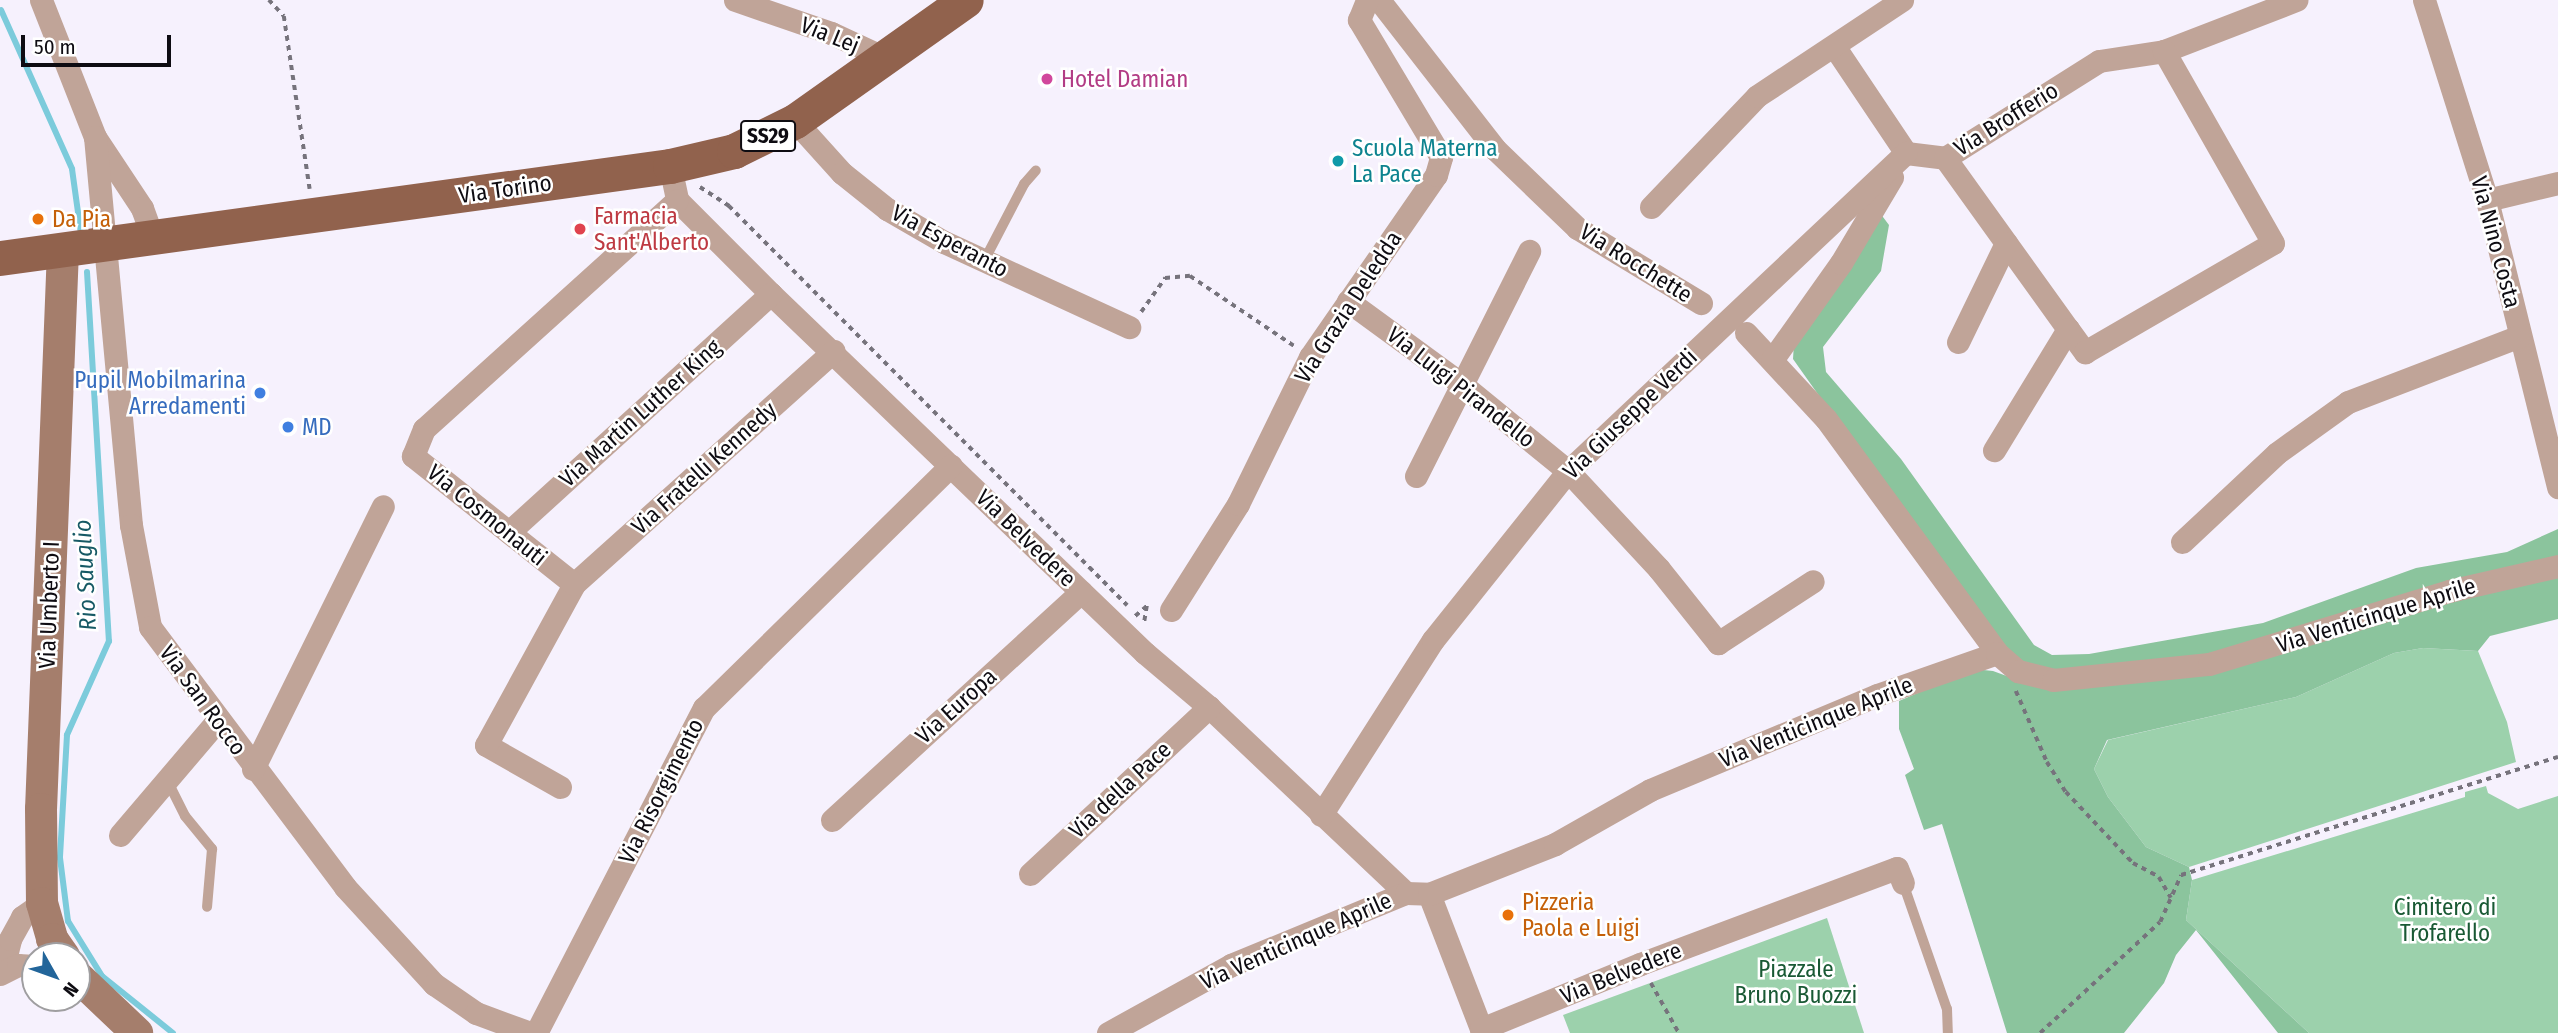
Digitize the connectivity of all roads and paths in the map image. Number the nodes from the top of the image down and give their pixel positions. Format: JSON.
{"nodes":[{"id":1,"x":41,"y":0,"type":"edge"},
{"id":2,"x":269,"y":0,"type":"edge"},
{"id":3,"x":736,"y":0,"type":"edge"},
{"id":4,"x":966,"y":0,"type":"edge"},
{"id":5,"x":1367,"y":0,"type":"edge"},
{"id":6,"x":1380,"y":0,"type":"edge"},
{"id":7,"x":1902,"y":0,"type":"edge"},
{"id":8,"x":2296,"y":0,"type":"edge"},
{"id":9,"x":2424,"y":0,"type":"edge"},
{"id":10,"x":1834,"y":46,"type":"junction"},
{"id":11,"x":2164,"y":51,"type":"junction"},
{"id":12,"x":885,"y":58,"type":"junction"},
{"id":13,"x":795,"y":121,"type":"junction"},
{"id":14,"x":95,"y":138,"type":"junction"},
{"id":15,"x":1906,"y":153,"type":"junction"},
{"id":16,"x":1945,"y":158,"type":"junction"},
{"id":17,"x":1037,"y":170,"type":"dead end"},
{"id":18,"x":2558,"y":183,"type":"edge"},
{"id":19,"x":674,"y":184,"type":"junction"},
{"id":20,"x":2487,"y":200,"type":"junction"},
{"id":21,"x":1651,"y":207,"type":"dead end"},
{"id":22,"x":313,"y":216,"type":"junction"},
{"id":23,"x":153,"y":238,"type":"junction"},
{"id":24,"x":2006,"y":243,"type":"junction"},
{"id":25,"x":104,"y":244,"type":"junction"},
{"id":26,"x":63,"y":250,"type":"junction"},
{"id":27,"x":1529,"y":251,"type":"dead end"},
{"id":28,"x":0,"y":258,"type":"edge"},
{"id":29,"x":984,"y":261,"type":"junction"},
{"id":30,"x":771,"y":294,"type":"junction"},
{"id":31,"x":1348,"y":302,"type":"junction"},
{"id":32,"x":1701,"y":303,"type":"dead end"},
{"id":33,"x":1129,"y":327,"type":"joint"},
{"id":34,"x":2068,"y":329,"type":"junction"},
{"id":35,"x":1746,"y":333,"type":"dead end"},
{"id":36,"x":2520,"y":336,"type":"junction"},
{"id":37,"x":1958,"y":342,"type":"dead end"},
{"id":38,"x":835,"y":351,"type":"junction"},
{"id":39,"x":1310,"y":357,"type":"junction"},
{"id":40,"x":1772,"y":360,"type":"junction"},
{"id":41,"x":1460,"y":383,"type":"junction"},
{"id":42,"x":1994,"y":450,"type":"dead end"},
{"id":43,"x":951,"y":464,"type":"junction"},
{"id":44,"x":1568,"y":471,"type":"junction"},
{"id":45,"x":1416,"y":476,"type":"dead end"},
{"id":46,"x":2558,"y":487,"type":"edge"},
{"id":47,"x":383,"y":506,"type":"dead end"},
{"id":48,"x":509,"y":532,"type":"junction"},
{"id":49,"x":2182,"y":542,"type":"dead end"},
{"id":50,"x":2558,"y":566,"type":"edge"},
{"id":51,"x":1813,"y":581,"type":"dead end"},
{"id":52,"x":574,"y":584,"type":"junction"},
{"id":53,"x":1081,"y":592,"type":"junction"},
{"id":54,"x":1171,"y":610,"type":"joint"},
{"id":55,"x":1997,"y":653,"type":"junction"},
{"id":56,"x":1209,"y":707,"type":"junction"},
{"id":57,"x":218,"y":720,"type":"junction"},
{"id":58,"x":2558,"y":757,"type":"edge"},
{"id":59,"x":253,"y":769,"type":"junction"},
{"id":60,"x":167,"y":780,"type":"junction"},
{"id":61,"x":560,"y":787,"type":"dead end"},
{"id":62,"x":1321,"y":815,"type":"junction"},
{"id":63,"x":832,"y":820,"type":"dead end"},
{"id":64,"x":120,"y":835,"type":"dead end"},
{"id":65,"x":1030,"y":874,"type":"dead end"},
{"id":66,"x":1900,"y":876,"type":"joint"},
{"id":67,"x":1418,"y":893,"type":"junction"},
{"id":68,"x":2171,"y":898,"type":"junction"},
{"id":69,"x":43,"y":903,"type":"junction"},
{"id":70,"x":207,"y":907,"type":"dead end"},
{"id":71,"x":54,"y":942,"type":"edge"},
{"id":72,"x":1640,"y":964,"type":"junction"},
{"id":73,"x":21,"y":965,"type":"edge"},
{"id":74,"x":1,"y":973,"type":"edge"},
{"id":75,"x":91,"y":988,"type":"edge"},
{"id":76,"x":1482,"y":1031,"type":"edge"},
{"id":77,"x":137,"y":1033,"type":"edge"},
{"id":78,"x":530,"y":1033,"type":"edge"},
{"id":79,"x":536,"y":1033,"type":"edge"},
{"id":80,"x":1108,"y":1033,"type":"edge"},
{"id":81,"x":1679,"y":1033,"type":"edge"},
{"id":82,"x":1948,"y":1033,"type":"edge"},
{"id":83,"x":2040,"y":1033,"type":"edge"}],
"edges":[{"from":1,"to":14,"type":"street"},
{"from":2,"to":22,"type":"path"},
{"from":3,"to":12,"type":"street","name":"Via Lej"},
{"from":4,"to":12,"type":"main road","name":"Via Torino","number":"SS29"},
{"from":5,"to":31,"type":"street","name":"Via Grazia Deledda"},
{"from":6,"to":32,"type":"street","name":"Via Rocchette"},
{"from":7,"to":10,"type":"street"},
{"from":8,"to":11,"type":"street","name":"Via Brofferio"},
{"from":9,"to":20,"type":"street","name":"Via Nino Costa"},
{"from":10,"to":15,"type":"street"},
{"from":10,"to":21,"type":"street"},
{"from":11,"to":16,"type":"street","name":"Via Brofferio"},
{"from":11,"to":34,"type":"street"},
{"from":12,"to":13,"type":"main road","name":"Via Torino","number":"SS29"},
{"from":13,"to":19,"type":"main road","name":"Via Torino","number":"SS29"},
{"from":13,"to":29,"type":"street","name":"Via Esperanto"},
{"from":14,"to":23,"type":"street"},
{"from":14,"to":25,"type":"street","name":"Via San Rocco"},
{"from":15,"to":16,"type":"street","name":"Via Brofferio"},
{"from":15,"to":40,"type":"street"},
{"from":15,"to":44,"type":"street","name":"Via Giuseppe Verdi"},
{"from":16,"to":24,"type":"street"},
{"from":17,"to":29,"type":"lane"},
{"from":18,"to":20,"type":"street"},
{"from":19,"to":22,"type":"main road","name":"Via Torino","number":"SS29"},
{"from":19,"to":30,"type":"street","name":"Via Belvedere"},
{"from":19,"to":48,"type":"street","name":"Via Cosmonauti"},
{"from":19,"to":54,"type":"path"},
{"from":20,"to":36,"type":"street","name":"Via Nino Costa"},
{"from":22,"to":23,"type":"main road","name":"Via Torino","number":"SS29"},
{"from":23,"to":25,"type":"main road","name":"Via Torino","number":"SS29"},
{"from":24,"to":34,"type":"street"},
{"from":24,"to":37,"type":"street"},
{"from":25,"to":26,"type":"main road","name":"Via Torino","number":"SS29"},
{"from":25,"to":57,"type":"street","name":"Via San Rocco"},
{"from":26,"to":28,"type":"main road","name":"Via Torino","number":"SS29"},
{"from":26,"to":69,"type":"street","name":"Via Umberto I"},
{"from":27,"to":41,"type":"street"},
{"from":29,"to":33,"type":"street","name":"Via Esperanto"},
{"from":30,"to":38,"type":"street","name":"Via Belvedere"},
{"from":30,"to":48,"type":"street","name":"Via Martin Luther King"},
{"from":31,"to":39,"type":"street","name":"Via Grazia Deledda"},
{"from":31,"to":41,"type":"street","name":"Via Luigi Pirandello"},
{"from":33,"to":39,"type":"path"},
{"from":34,"to":42,"type":"street"},
{"from":35,"to":40,"type":"street"},
{"from":36,"to":46,"type":"street","name":"Via Nino Costa"},
{"from":36,"to":49,"type":"street"},
{"from":38,"to":43,"type":"street","name":"Via Belvedere"},
{"from":38,"to":52,"type":"street","name":"Via Fratelli Kennedy"},
{"from":39,"to":54,"type":"street","name":"Via Grazia Deledda"},
{"from":40,"to":55,"type":"street"},
{"from":41,"to":44,"type":"street","name":"Via Luigi Pirandello"},
{"from":41,"to":45,"type":"street"},
{"from":43,"to":53,"type":"street","name":"Via Belvedere"},
{"from":43,"to":79,"type":"street","name":"Via Risorgimento"},
{"from":44,"to":51,"type":"street","name":"Via Luigi Pirandello"},
{"from":44,"to":62,"type":"street","name":"Via Giuseppe Verdi"},
{"from":47,"to":59,"type":"street"},
{"from":48,"to":52,"type":"street","name":"Via Cosmonauti"},
{"from":50,"to":55,"type":"street","name":"Via Venticinque Aprile"},
{"from":52,"to":61,"type":"street"},
{"from":53,"to":56,"type":"street","name":"Via Belvedere"},
{"from":53,"to":63,"type":"street","name":"Via Europa"},
{"from":55,"to":67,"type":"street","name":"Via Venticinque Aprile"},
{"from":55,"to":68,"type":"path"},
{"from":56,"to":62,"type":"street","name":"Via Belvedere"},
{"from":56,"to":65,"type":"street","name":"Via della Pace"},
{"from":57,"to":59,"type":"street","name":"Via San Rocco"},
{"from":57,"to":60,"type":"street"},
{"from":58,"to":68,"type":"path"},
{"from":59,"to":78,"type":"street","name":"Via San Rocco"},
{"from":60,"to":64,"type":"street"},
{"from":60,"to":70,"type":"lane"},
{"from":62,"to":67,"type":"street","name":"Via Belvedere"},
{"from":66,"to":72,"type":"street","name":"Via Belvedere"},
{"from":66,"to":82,"type":"lane"},
{"from":67,"to":76,"type":"street","name":"Via Belvedere"},
{"from":67,"to":80,"type":"street","name":"Via Venticinque Aprile"},
{"from":68,"to":83,"type":"path"},
{"from":69,"to":71,"type":"street","name":"Via Umberto I"},
{"from":69,"to":74,"type":"street"},
{"from":72,"to":76,"type":"street","name":"Via Belvedere"},
{"from":72,"to":81,"type":"path"},
{"from":73,"to":74,"type":"street"},
{"from":75,"to":77,"type":"street","name":"Via Umberto I"}]}
